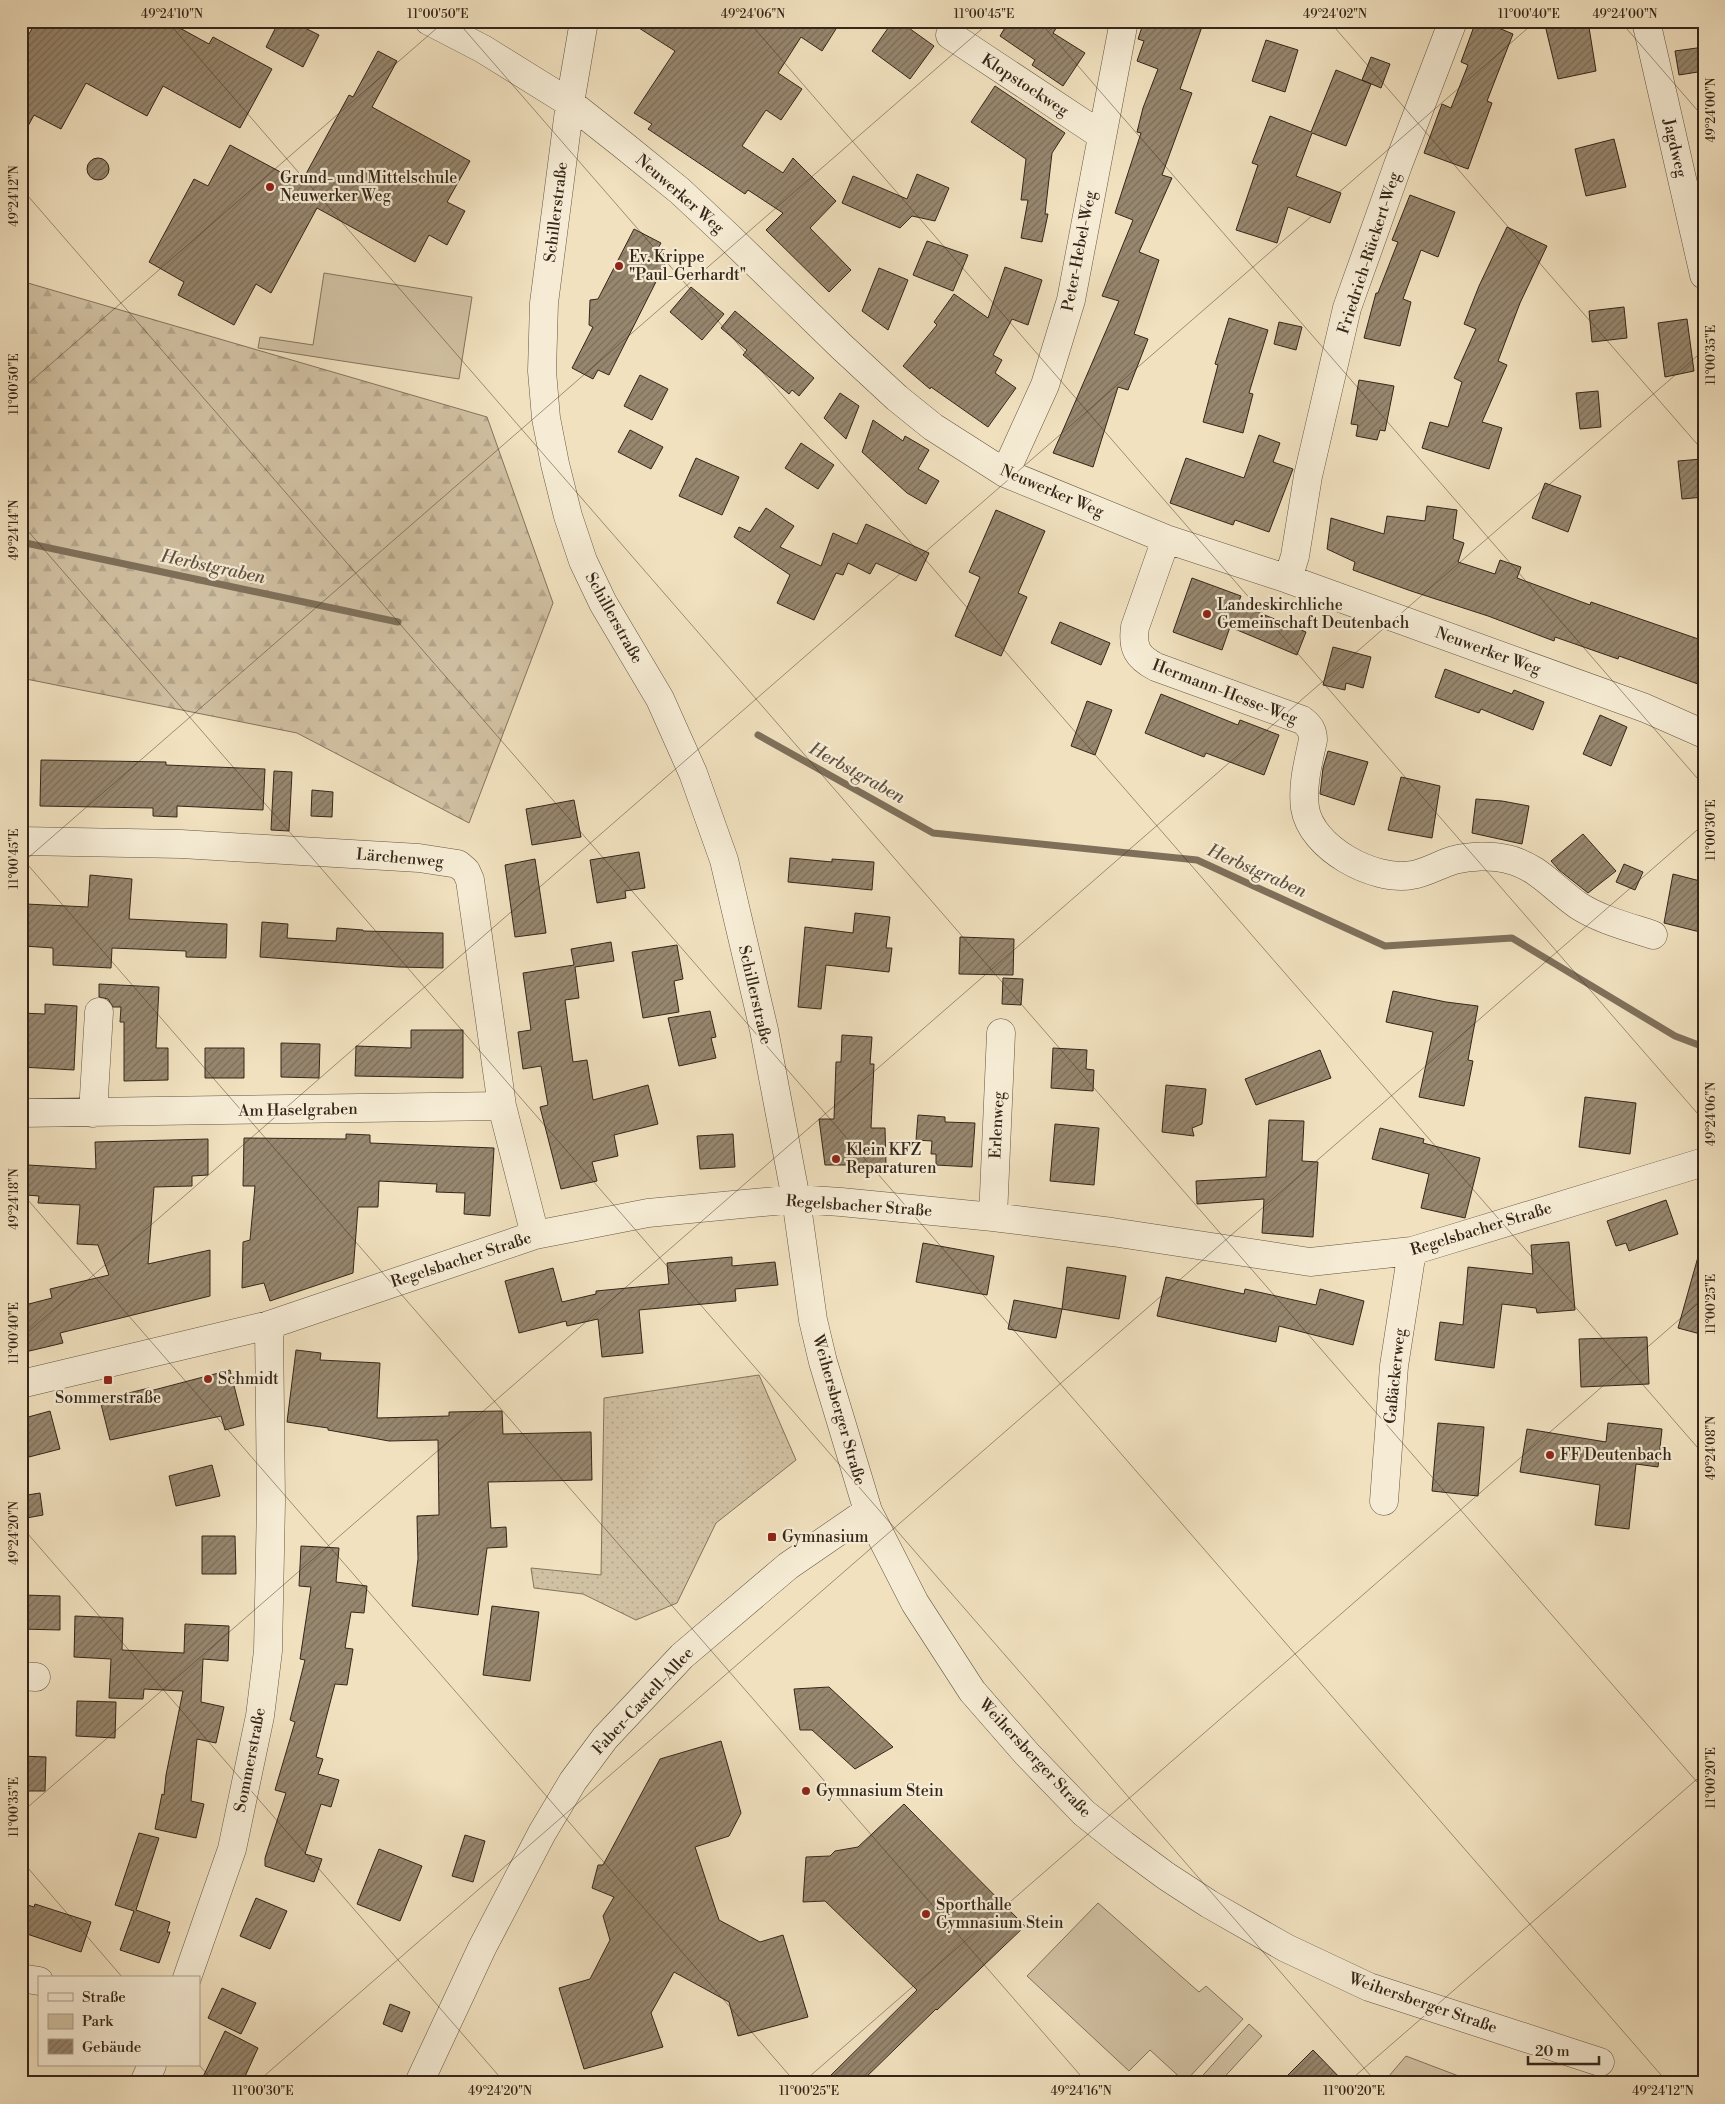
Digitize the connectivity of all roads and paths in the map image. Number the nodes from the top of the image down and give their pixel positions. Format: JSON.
{"nodes":[{"id":1,"x":429,"y":21,"type":"edge"},
{"id":2,"x":584,"y":21,"type":"edge"},
{"id":3,"x":1124,"y":21,"type":"edge"},
{"id":4,"x":1453,"y":21,"type":"edge"},
{"id":5,"x":1646,"y":21,"type":"edge"},
{"id":6,"x":950,"y":35,"type":"dead end"},
{"id":7,"x":570,"y":103,"type":"junction"},
{"id":8,"x":1101,"y":135,"type":"junction"},
{"id":9,"x":1704,"y":275,"type":"edge"},
{"id":10,"x":1005,"y":473,"type":"junction"},
{"id":11,"x":1166,"y":539,"type":"junction"},
{"id":12,"x":1288,"y":579,"type":"junction"},
{"id":13,"x":1704,"y":734,"type":"edge"},
{"id":14,"x":21,"y":841,"type":"edge"},
{"id":15,"x":1653,"y":935,"type":"dead end"},
{"id":16,"x":99,"y":1012,"type":"dead end"},
{"id":17,"x":1001,"y":1033,"type":"dead end"},
{"id":18,"x":502,"y":1106,"type":"junction"},
{"id":19,"x":21,"y":1113,"type":"edge"},
{"id":20,"x":93,"y":1113,"type":"junction"},
{"id":21,"x":1704,"y":1162,"type":"edge"},
{"id":22,"x":796,"y":1199,"type":"junction"},
{"id":23,"x":993,"y":1217,"type":"junction"},
{"id":24,"x":535,"y":1235,"type":"junction"},
{"id":25,"x":1412,"y":1251,"type":"junction"},
{"id":26,"x":269,"y":1325,"type":"junction"},
{"id":27,"x":21,"y":1384,"type":"edge"},
{"id":28,"x":1384,"y":1501,"type":"dead end"},
{"id":29,"x":868,"y":1511,"type":"junction"},
{"id":30,"x":188,"y":1976,"type":"edge"},
{"id":31,"x":21,"y":1978,"type":"edge"},
{"id":32,"x":38,"y":1981,"type":"edge"},
{"id":33,"x":1600,"y":2062,"type":"dead end"},
{"id":34,"x":152,"y":2066,"type":"edge"},
{"id":35,"x":144,"y":2083,"type":"edge"},
{"id":36,"x":420,"y":2083,"type":"edge"}],
"edges":[{"from":1,"to":7,"type":"street","name":"Neuwerker Weg"},
{"from":2,"to":7,"type":"street","name":"Schillerstraße"},
{"from":3,"to":8,"type":"street","name":"Peter-Hebel-Weg"},
{"from":4,"to":12,"type":"street","name":"Friedrich-Rückert-Weg"},
{"from":5,"to":9,"type":"street","name":"Jagdweg"},
{"from":6,"to":8,"type":"street","name":"Klopstockweg"},
{"from":7,"to":10,"type":"street","name":"Neuwerker Weg"},
{"from":7,"to":22,"type":"street","name":"Schillerstraße"},
{"from":8,"to":10,"type":"street","name":"Peter-Hebel-Weg"},
{"from":10,"to":11,"type":"street","name":"Neuwerker Weg"},
{"from":11,"to":12,"type":"street","name":"Neuwerker Weg"},
{"from":11,"to":15,"type":"street","name":"Hermann-Hesse-Weg"},
{"from":12,"to":13,"type":"street","name":"Neuwerker Weg"},
{"from":14,"to":18,"type":"street","name":"Lärchenweg"},
{"from":16,"to":20,"type":"street"},
{"from":17,"to":23,"type":"street","name":"Erlenweg"},
{"from":18,"to":20,"type":"street","name":"Am Haselgraben"},
{"from":18,"to":24,"type":"street","name":"Lärchenweg"},
{"from":19,"to":20,"type":"street","name":"Am Haselgraben"},
{"from":21,"to":25,"type":"street","name":"Regelsbacher Straße"},
{"from":22,"to":23,"type":"street","name":"Regelsbacher Straße"},
{"from":22,"to":24,"type":"street","name":"Regelsbacher Straße"},
{"from":22,"to":29,"type":"street","name":"Weihersberger Straße"},
{"from":23,"to":25,"type":"street","name":"Regelsbacher Straße"},
{"from":24,"to":26,"type":"street","name":"Regelsbacher Straße"},
{"from":25,"to":28,"type":"street","name":"Gaßäckerweg"},
{"from":26,"to":27,"type":"street","name":"Regelsbacher Straße"},
{"from":26,"to":30,"type":"street","name":"Sommerstraße"},
{"from":29,"to":33,"type":"street","name":"Weihersberger Straße"},
{"from":29,"to":36,"type":"street","name":"Faber-Castell-Allee"},
{"from":31,"to":32,"type":"street"},
{"from":34,"to":35,"type":"street"}]}
